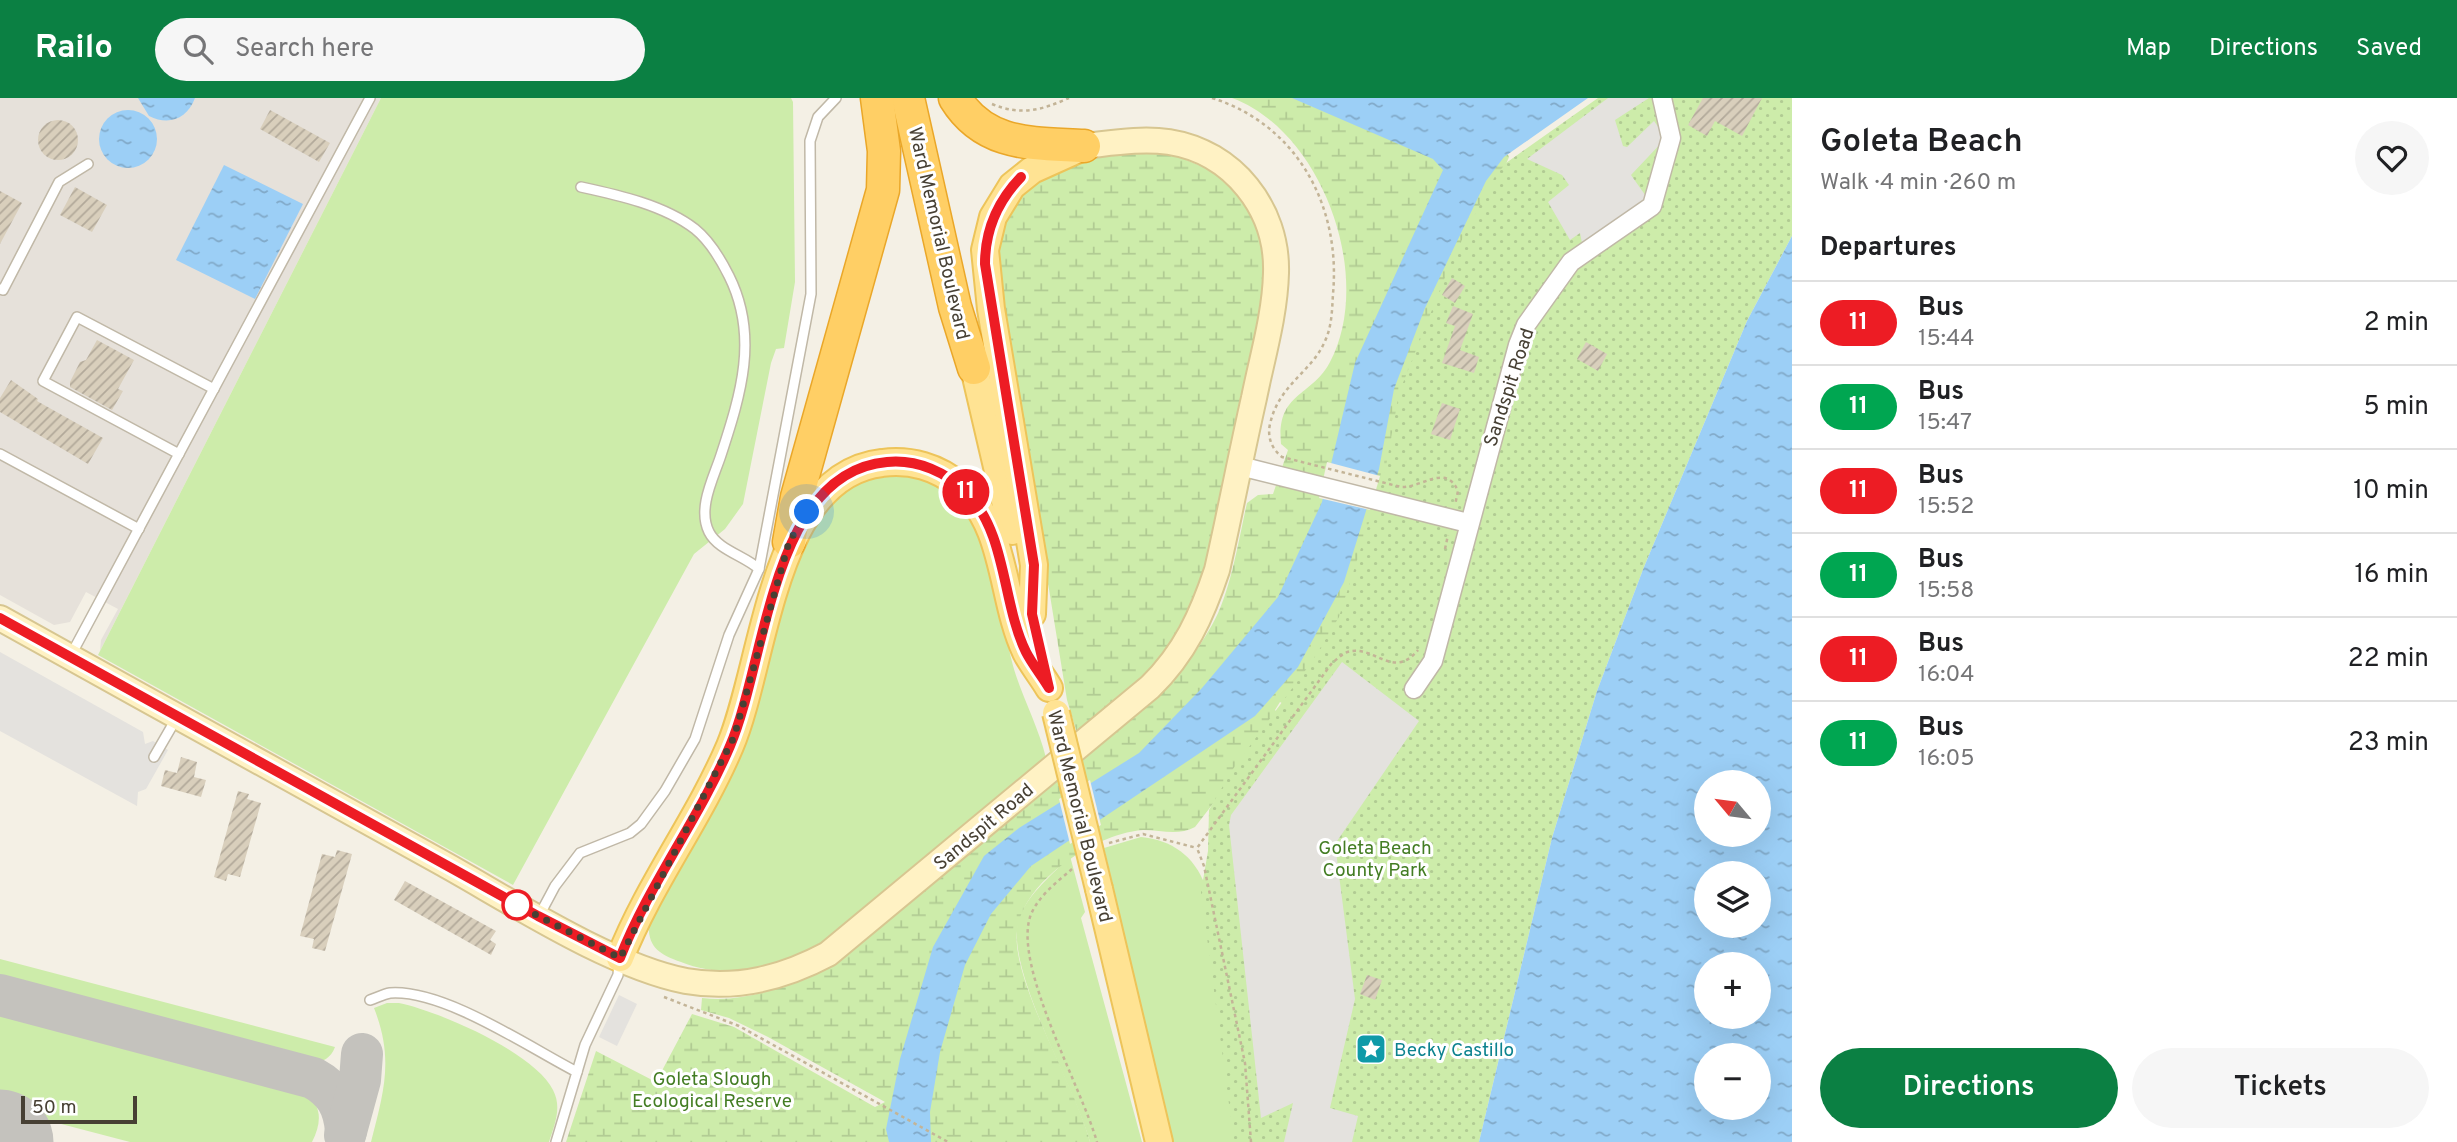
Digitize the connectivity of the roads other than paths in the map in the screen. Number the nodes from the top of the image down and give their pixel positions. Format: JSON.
{"nodes":[{"id":1,"x":370,"y":98,"type":"edge"},
{"id":2,"x":836,"y":98,"type":"edge"},
{"id":3,"x":877,"y":98,"type":"edge"},
{"id":4,"x":908,"y":98,"type":"edge"},
{"id":5,"x":925,"y":98,"type":"edge"},
{"id":6,"x":955,"y":98,"type":"edge"},
{"id":7,"x":1662,"y":98,"type":"edge"},
{"id":8,"x":1084,"y":146,"type":"junction"},
{"id":9,"x":88,"y":164,"type":"dead end"},
{"id":10,"x":581,"y":187,"type":"dead end"},
{"id":11,"x":0,"y":289,"type":"edge"},
{"id":12,"x":974,"y":368,"type":"junction"},
{"id":13,"x":214,"y":389,"type":"junction"},
{"id":14,"x":0,"y":454,"type":"edge"},
{"id":15,"x":179,"y":454,"type":"junction"},
{"id":16,"x":1240,"y":466,"type":"junction"},
{"id":17,"x":1468,"y":523,"type":"junction"},
{"id":18,"x":139,"y":529,"type":"junction"},
{"id":19,"x":789,"y":542,"type":"junction"},
{"id":20,"x":759,"y":569,"type":"junction"},
{"id":21,"x":1032,"y":614,"type":"junction"},
{"id":22,"x":0,"y":618,"type":"edge"},
{"id":23,"x":70,"y":657,"type":"junction"},
{"id":24,"x":1414,"y":689,"type":"dead end"},
{"id":25,"x":1053,"y":700,"type":"junction"},
{"id":26,"x":177,"y":717,"type":"junction"},
{"id":27,"x":154,"y":757,"type":"dead end"},
{"id":28,"x":538,"y":916,"type":"junction"},
{"id":29,"x":620,"y":958,"type":"junction"},
{"id":30,"x":370,"y":1000,"type":"dead end"},
{"id":31,"x":577,"y":1072,"type":"junction"},
{"id":32,"x":556,"y":1142,"type":"edge"},
{"id":33,"x":1159,"y":1142,"type":"edge"}],
"edges":[{"from":1,"to":13,"type":"lane"},
{"from":2,"to":20,"type":"lane"},
{"from":3,"to":19,"type":"highway"},
{"from":4,"to":12,"type":"highway","name":"Ward Memorial Boulevard"},
{"from":5,"to":12,"type":"highway","name":"Ward Memorial Boulevard"},
{"from":6,"to":8,"type":"highway"},
{"from":7,"to":17,"type":"street","name":"Sandspit Road"},
{"from":8,"to":16,"type":"street","name":"Sandspit Road"},
{"from":8,"to":21,"type":"main road"},
{"from":9,"to":11,"type":"lane"},
{"from":10,"to":20,"type":"lane"},
{"from":12,"to":21,"type":"main road","name":"Ward Memorial Boulevard"},
{"from":13,"to":15,"type":"lane"},
{"from":13,"to":15,"type":"lane"},
{"from":14,"to":18,"type":"lane"},
{"from":15,"to":18,"type":"lane"},
{"from":16,"to":17,"type":"street"},
{"from":16,"to":29,"type":"street","name":"Sandspit Road"},
{"from":17,"to":24,"type":"street","name":"Sandspit Road"},
{"from":18,"to":23,"type":"lane"},
{"from":19,"to":25,"type":"main road"},
{"from":19,"to":29,"type":"main road"},
{"from":20,"to":28,"type":"lane"},
{"from":21,"to":25,"type":"main road","name":"Ward Memorial Boulevard"},
{"from":22,"to":23,"type":"street","name":"Sandspit Road"},
{"from":23,"to":26,"type":"street","name":"Sandspit Road"},
{"from":25,"to":33,"type":"main road","name":"Ward Memorial Boulevard","bridge":true},
{"from":26,"to":27,"type":"lane"},
{"from":26,"to":28,"type":"street","name":"Sandspit Road"},
{"from":28,"to":29,"type":"street","name":"Sandspit Road"},
{"from":29,"to":31,"type":"lane"},
{"from":30,"to":31,"type":"lane"},
{"from":31,"to":32,"type":"lane"}]}
